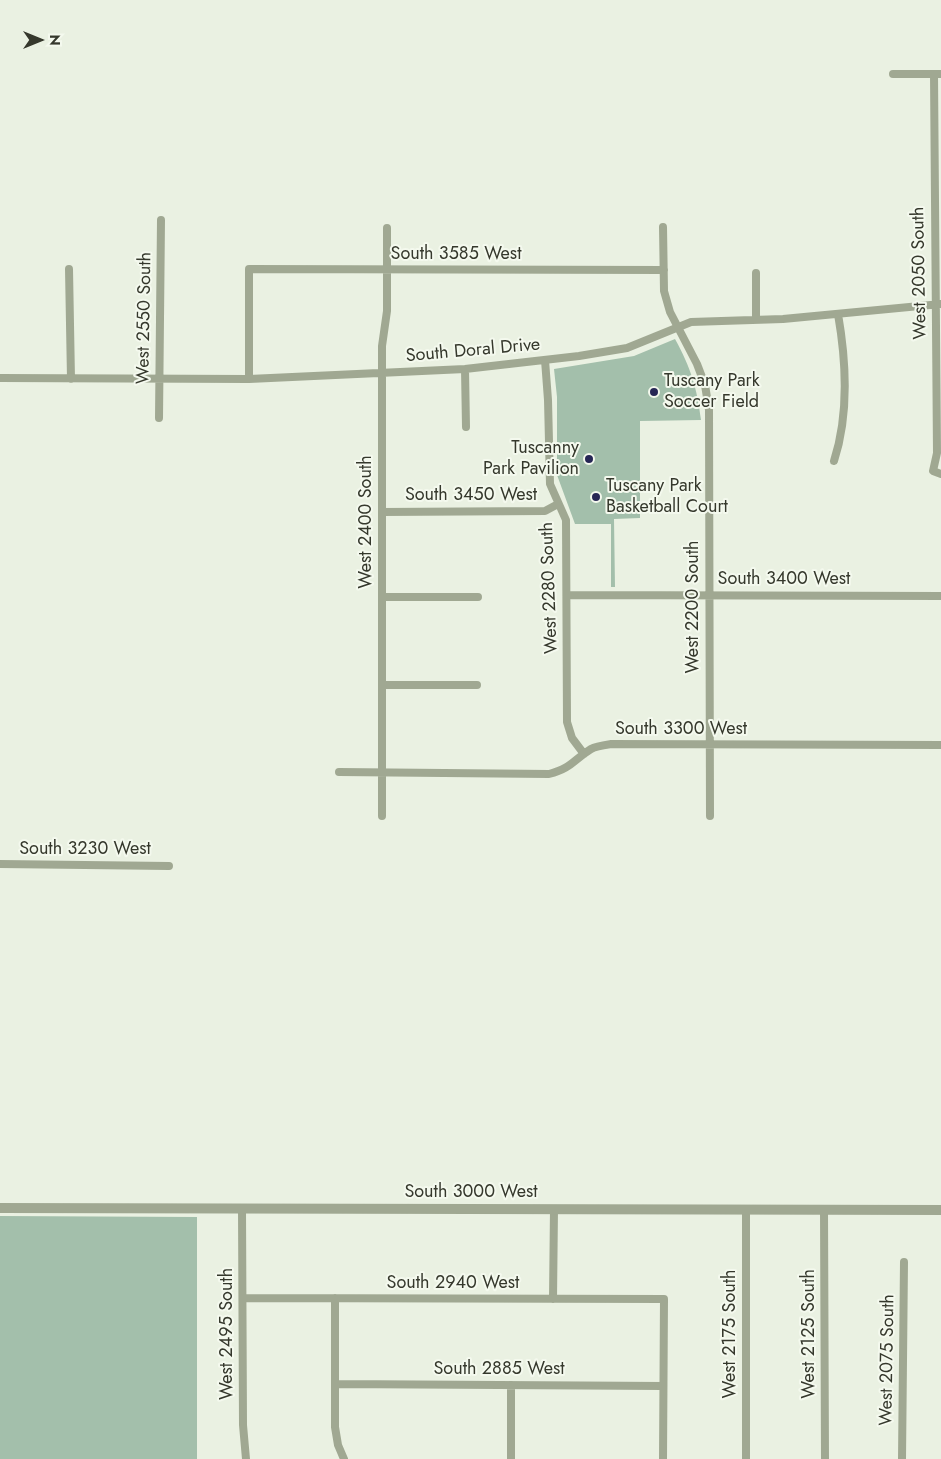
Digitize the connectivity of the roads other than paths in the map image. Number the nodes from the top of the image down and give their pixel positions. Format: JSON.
{"nodes":[{"id":1,"x":893,"y":74,"type":"dead end"},
{"id":2,"x":937,"y":74,"type":"edge"},
{"id":3,"x":161,"y":220,"type":"dead end"},
{"id":4,"x":663,"y":227,"type":"dead end"},
{"id":5,"x":388,"y":228,"type":"dead end"},
{"id":6,"x":69,"y":269,"type":"dead end"},
{"id":7,"x":387,"y":270,"type":"junction"},
{"id":8,"x":664,"y":270,"type":"junction"},
{"id":9,"x":756,"y":273,"type":"dead end"},
{"id":10,"x":938,"y":304,"type":"edge"},
{"id":11,"x":838,"y":314,"type":"junction"},
{"id":12,"x":756,"y":320,"type":"junction"},
{"id":13,"x":678,"y":326,"type":"junction"},
{"id":14,"x":544,"y":360,"type":"junction"},
{"id":15,"x":465,"y":369,"type":"junction"},
{"id":16,"x":382,"y":372,"type":"junction"},
{"id":17,"x":0,"y":378,"type":"edge"},
{"id":18,"x":71,"y":379,"type":"junction"},
{"id":19,"x":249,"y":379,"type":"junction"},
{"id":20,"x":159,"y":380,"type":"junction"},
{"id":21,"x":159,"y":418,"type":"dead end"},
{"id":22,"x":466,"y":427,"type":"dead end"},
{"id":23,"x":834,"y":461,"type":"dead end"},
{"id":24,"x":937,"y":473,"type":"edge"},
{"id":25,"x":558,"y":504,"type":"junction"},
{"id":26,"x":382,"y":512,"type":"junction"},
{"id":27,"x":567,"y":595,"type":"junction"},
{"id":28,"x":709,"y":595,"type":"junction"},
{"id":29,"x":941,"y":596,"type":"edge"},
{"id":30,"x":382,"y":597,"type":"junction"},
{"id":31,"x":478,"y":598,"type":"dead end"},
{"id":32,"x":382,"y":685,"type":"junction"},
{"id":33,"x":477,"y":685,"type":"dead end"},
{"id":34,"x":710,"y":744,"type":"junction"},
{"id":35,"x":941,"y":745,"type":"edge"},
{"id":36,"x":584,"y":754,"type":"junction"},
{"id":37,"x":340,"y":772,"type":"dead end"},
{"id":38,"x":382,"y":772,"type":"junction"},
{"id":39,"x":382,"y":816,"type":"dead end"},
{"id":40,"x":710,"y":816,"type":"dead end"},
{"id":41,"x":0,"y":864,"type":"edge"},
{"id":42,"x":169,"y":866,"type":"dead end"},
{"id":43,"x":0,"y":1208,"type":"edge"},
{"id":44,"x":242,"y":1209,"type":"junction"},
{"id":45,"x":554,"y":1209,"type":"junction"},
{"id":46,"x":746,"y":1210,"type":"junction"},
{"id":47,"x":824,"y":1210,"type":"junction"},
{"id":48,"x":941,"y":1210,"type":"edge"},
{"id":49,"x":904,"y":1262,"type":"dead end"},
{"id":50,"x":243,"y":1298,"type":"junction"},
{"id":51,"x":335,"y":1298,"type":"junction"},
{"id":52,"x":553,"y":1299,"type":"junction"},
{"id":53,"x":335,"y":1384,"type":"junction"},
{"id":54,"x":511,"y":1385,"type":"junction"},
{"id":55,"x":663,"y":1386,"type":"junction"},
{"id":56,"x":246,"y":1459,"type":"edge"},
{"id":57,"x":344,"y":1459,"type":"edge"},
{"id":58,"x":511,"y":1459,"type":"edge"},
{"id":59,"x":663,"y":1459,"type":"edge"},
{"id":60,"x":746,"y":1459,"type":"edge"},
{"id":61,"x":825,"y":1459,"type":"edge"},
{"id":62,"x":902,"y":1459,"type":"edge"}],
"edges":[{"from":1,"to":2,"type":"street"},
{"from":2,"to":10,"type":"street","name":"West 2050 South"},
{"from":3,"to":20,"type":"street","name":"West 2550 South"},
{"from":4,"to":8,"type":"street","name":"West 2200 South"},
{"from":5,"to":7,"type":"street","name":"West 2400 South"},
{"from":6,"to":18,"type":"street"},
{"from":7,"to":8,"type":"street","name":"South 3585 West"},
{"from":7,"to":16,"type":"street","name":"West 2400 South"},
{"from":7,"to":19,"type":"street","name":"South 3585 West"},
{"from":8,"to":13,"type":"street","name":"West 2200 South"},
{"from":9,"to":12,"type":"street"},
{"from":10,"to":11,"type":"street","name":"South Doral Drive"},
{"from":10,"to":24,"type":"street","name":"West 2050 South"},
{"from":11,"to":12,"type":"street","name":"South Doral Drive"},
{"from":11,"to":23,"type":"street"},
{"from":12,"to":13,"type":"street","name":"South Doral Drive"},
{"from":13,"to":14,"type":"street","name":"South Doral Drive"},
{"from":13,"to":28,"type":"street","name":"West 2200 South"},
{"from":14,"to":15,"type":"street","name":"South Doral Drive"},
{"from":14,"to":25,"type":"street","name":"West 2280 South"},
{"from":15,"to":16,"type":"street","name":"South Doral Drive"},
{"from":15,"to":22,"type":"street"},
{"from":16,"to":19,"type":"street","name":"South Doral Drive"},
{"from":16,"to":26,"type":"street","name":"West 2400 South"},
{"from":17,"to":18,"type":"street","name":"South Doral Drive"},
{"from":18,"to":20,"type":"street","name":"South Doral Drive"},
{"from":19,"to":20,"type":"street","name":"South Doral Drive"},
{"from":20,"to":21,"type":"street","name":"West 2550 South"},
{"from":25,"to":26,"type":"street","name":"South 3450 West"},
{"from":25,"to":27,"type":"street","name":"West 2280 South"},
{"from":26,"to":30,"type":"street","name":"West 2400 South"},
{"from":27,"to":28,"type":"street","name":"South 3400 West"},
{"from":27,"to":36,"type":"street","name":"West 2280 South"},
{"from":28,"to":29,"type":"street","name":"South 3400 West"},
{"from":28,"to":34,"type":"street","name":"West 2200 South"},
{"from":30,"to":31,"type":"street"},
{"from":30,"to":32,"type":"street","name":"West 2400 South"},
{"from":32,"to":33,"type":"street"},
{"from":32,"to":38,"type":"street","name":"West 2400 South"},
{"from":34,"to":35,"type":"street","name":"South 3300 West"},
{"from":34,"to":36,"type":"street","name":"South 3300 West"},
{"from":34,"to":40,"type":"street","name":"West 2200 South"},
{"from":36,"to":38,"type":"street","name":"South 3300 West"},
{"from":37,"to":38,"type":"street","name":"South 3300 West"},
{"from":38,"to":39,"type":"street","name":"West 2400 South"},
{"from":41,"to":42,"type":"street","name":"South 3230 West"},
{"from":43,"to":44,"type":"street","name":"South 3000 West"},
{"from":44,"to":45,"type":"street","name":"South 3000 West"},
{"from":44,"to":50,"type":"street","name":"West 2495 South"},
{"from":45,"to":46,"type":"street","name":"South 3000 West"},
{"from":45,"to":52,"type":"street"},
{"from":46,"to":47,"type":"street","name":"South 3000 West"},
{"from":46,"to":60,"type":"street","name":"West 2175 South"},
{"from":47,"to":48,"type":"street","name":"South 3000 West"},
{"from":47,"to":61,"type":"street","name":"West 2125 South"},
{"from":49,"to":62,"type":"street","name":"West 2075 South"},
{"from":50,"to":51,"type":"street","name":"South 2940 West"},
{"from":50,"to":56,"type":"street","name":"West 2495 South"},
{"from":51,"to":52,"type":"street","name":"South 2940 West"},
{"from":51,"to":53,"type":"street"},
{"from":52,"to":55,"type":"street","name":"South 2940 West"},
{"from":53,"to":54,"type":"street","name":"South 2885 West"},
{"from":53,"to":57,"type":"street"},
{"from":54,"to":55,"type":"street","name":"South 2885 West"},
{"from":54,"to":58,"type":"street"},
{"from":55,"to":59,"type":"street"}]}
